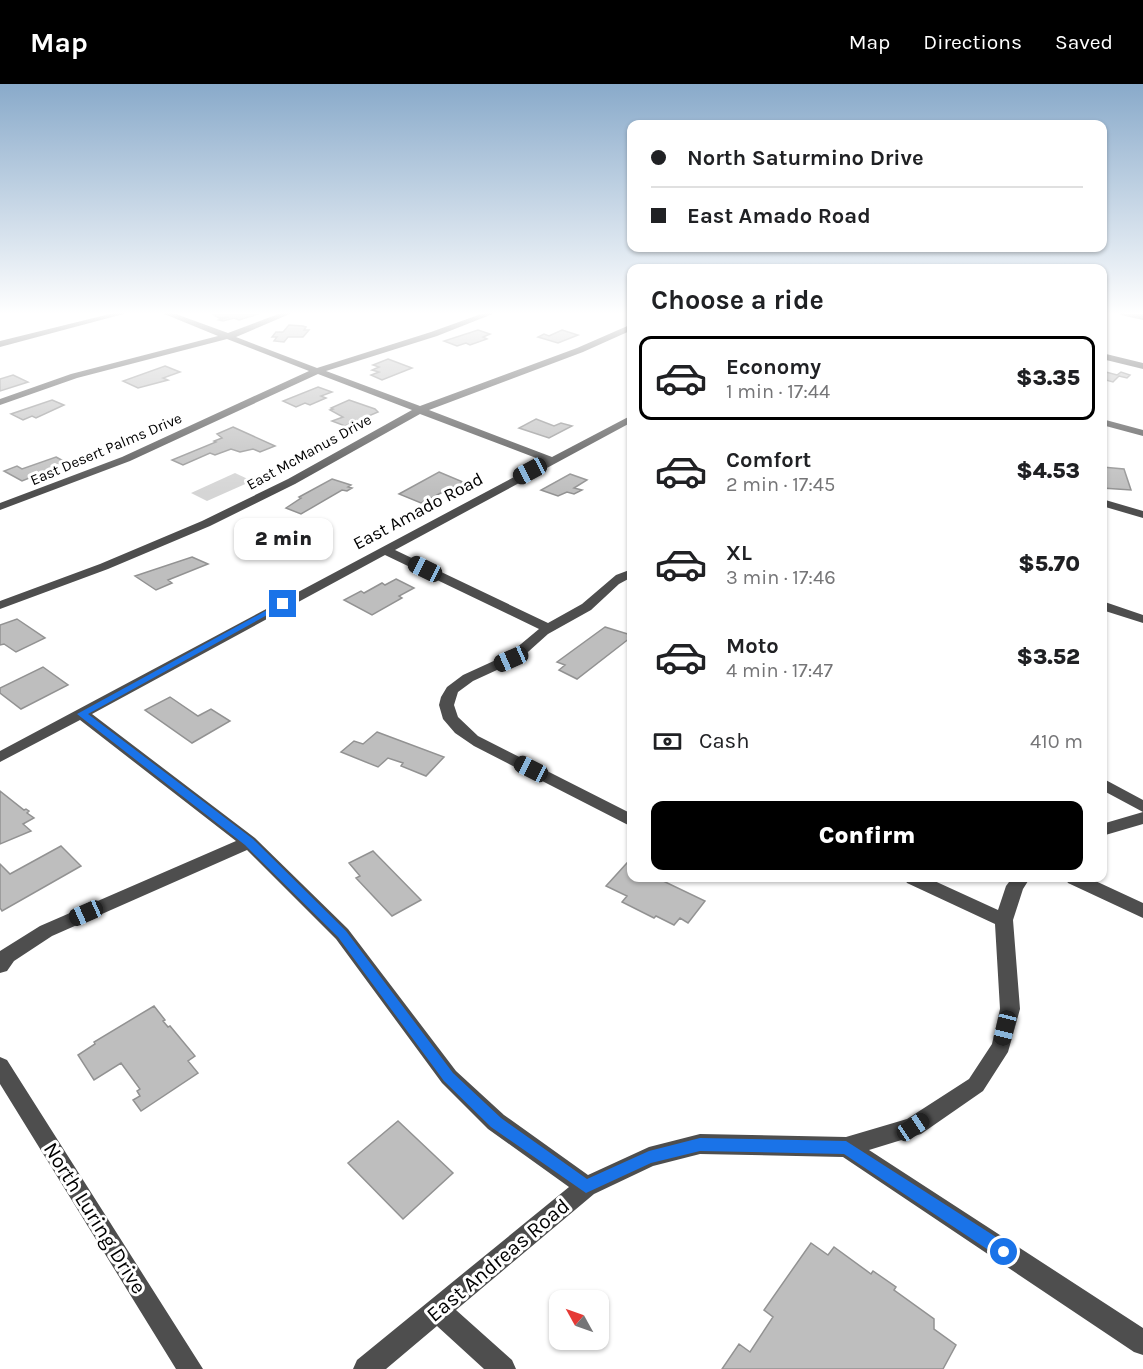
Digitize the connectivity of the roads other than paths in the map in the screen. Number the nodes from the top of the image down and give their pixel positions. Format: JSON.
{"nodes":[{"id":1,"x":86,"y":373,"type":"edge"},
{"id":2,"x":313,"y":373,"type":"edge"},
{"id":3,"x":327,"y":373,"type":"edge"},
{"id":4,"x":522,"y":373,"type":"edge"},
{"id":5,"x":0,"y":402,"type":"edge"},
{"id":6,"x":421,"y":410,"type":"junction"},
{"id":7,"x":627,"y":421,"type":"edge"},
{"id":8,"x":1107,"y":423,"type":"edge"},
{"id":9,"x":1143,"y":433,"type":"edge"},
{"id":10,"x":551,"y":460,"type":"junction"},
{"id":11,"x":1107,"y":504,"type":"edge"},
{"id":12,"x":0,"y":507,"type":"edge"},
{"id":13,"x":1143,"y":515,"type":"edge"},
{"id":14,"x":384,"y":550,"type":"junction"},
{"id":15,"x":627,"y":574,"type":"edge"},
{"id":16,"x":0,"y":605,"type":"edge"},
{"id":17,"x":1107,"y":607,"type":"edge"},
{"id":18,"x":1143,"y":619,"type":"edge"},
{"id":19,"x":548,"y":628,"type":"junction"},
{"id":20,"x":82,"y":714,"type":"junction"},
{"id":21,"x":0,"y":757,"type":"edge"},
{"id":22,"x":1107,"y":786,"type":"edge"},
{"id":23,"x":1143,"y":807,"type":"edge"},
{"id":24,"x":627,"y":818,"type":"edge"},
{"id":25,"x":1143,"y":818,"type":"edge"},
{"id":26,"x":1107,"y":829,"type":"edge"},
{"id":27,"x":249,"y":842,"type":"junction"},
{"id":28,"x":922,"y":882,"type":"edge"},
{"id":29,"x":1019,"y":882,"type":"edge"},
{"id":30,"x":1082,"y":882,"type":"edge"},
{"id":31,"x":1143,"y":911,"type":"edge"},
{"id":32,"x":1004,"y":920,"type":"junction"},
{"id":33,"x":0,"y":966,"type":"edge"},
{"id":34,"x":0,"y":1066,"type":"edge"},
{"id":35,"x":846,"y":1147,"type":"junction"},
{"id":36,"x":586,"y":1187,"type":"junction"},
{"id":37,"x":438,"y":1310,"type":"junction"},
{"id":38,"x":1143,"y":1343,"type":"edge"},
{"id":39,"x":190,"y":1369,"type":"edge"},
{"id":40,"x":366,"y":1369,"type":"edge"},
{"id":41,"x":503,"y":1369,"type":"edge"}],
"edges":[{"from":1,"to":5,"type":"street"},
{"from":2,"to":12,"type":"street","name":"East Desert Palms Drive"},
{"from":3,"to":6,"type":"street"},
{"from":4,"to":6,"type":"street","name":"East McManus Drive"},
{"from":6,"to":10,"type":"street"},
{"from":6,"to":16,"type":"street","name":"East McManus Drive"},
{"from":7,"to":10,"type":"street","name":"East Amado Road"},
{"from":8,"to":9,"type":"street"},
{"from":10,"to":14,"type":"street","name":"East Amado Road"},
{"from":11,"to":13,"type":"street"},
{"from":14,"to":19,"type":"street"},
{"from":14,"to":20,"type":"street","name":"East Amado Road"},
{"from":15,"to":19,"type":"street"},
{"from":17,"to":18,"type":"street"},
{"from":19,"to":24,"type":"street"},
{"from":20,"to":21,"type":"street","name":"East Amado Road"},
{"from":20,"to":27,"type":"street"},
{"from":22,"to":23,"type":"street"},
{"from":25,"to":26,"type":"street"},
{"from":27,"to":33,"type":"street"},
{"from":27,"to":36,"type":"street"},
{"from":28,"to":32,"type":"street"},
{"from":29,"to":32,"type":"street","name":"East Andreas Road"},
{"from":30,"to":31,"type":"street"},
{"from":32,"to":35,"type":"street","name":"East Andreas Road"},
{"from":34,"to":39,"type":"street","name":"North Luring Drive"},
{"from":35,"to":36,"type":"street","name":"East Andreas Road"},
{"from":35,"to":38,"type":"street"},
{"from":36,"to":37,"type":"street","name":"East Andreas Road"},
{"from":37,"to":40,"type":"street","name":"East Andreas Road"},
{"from":37,"to":41,"type":"street"}]}
